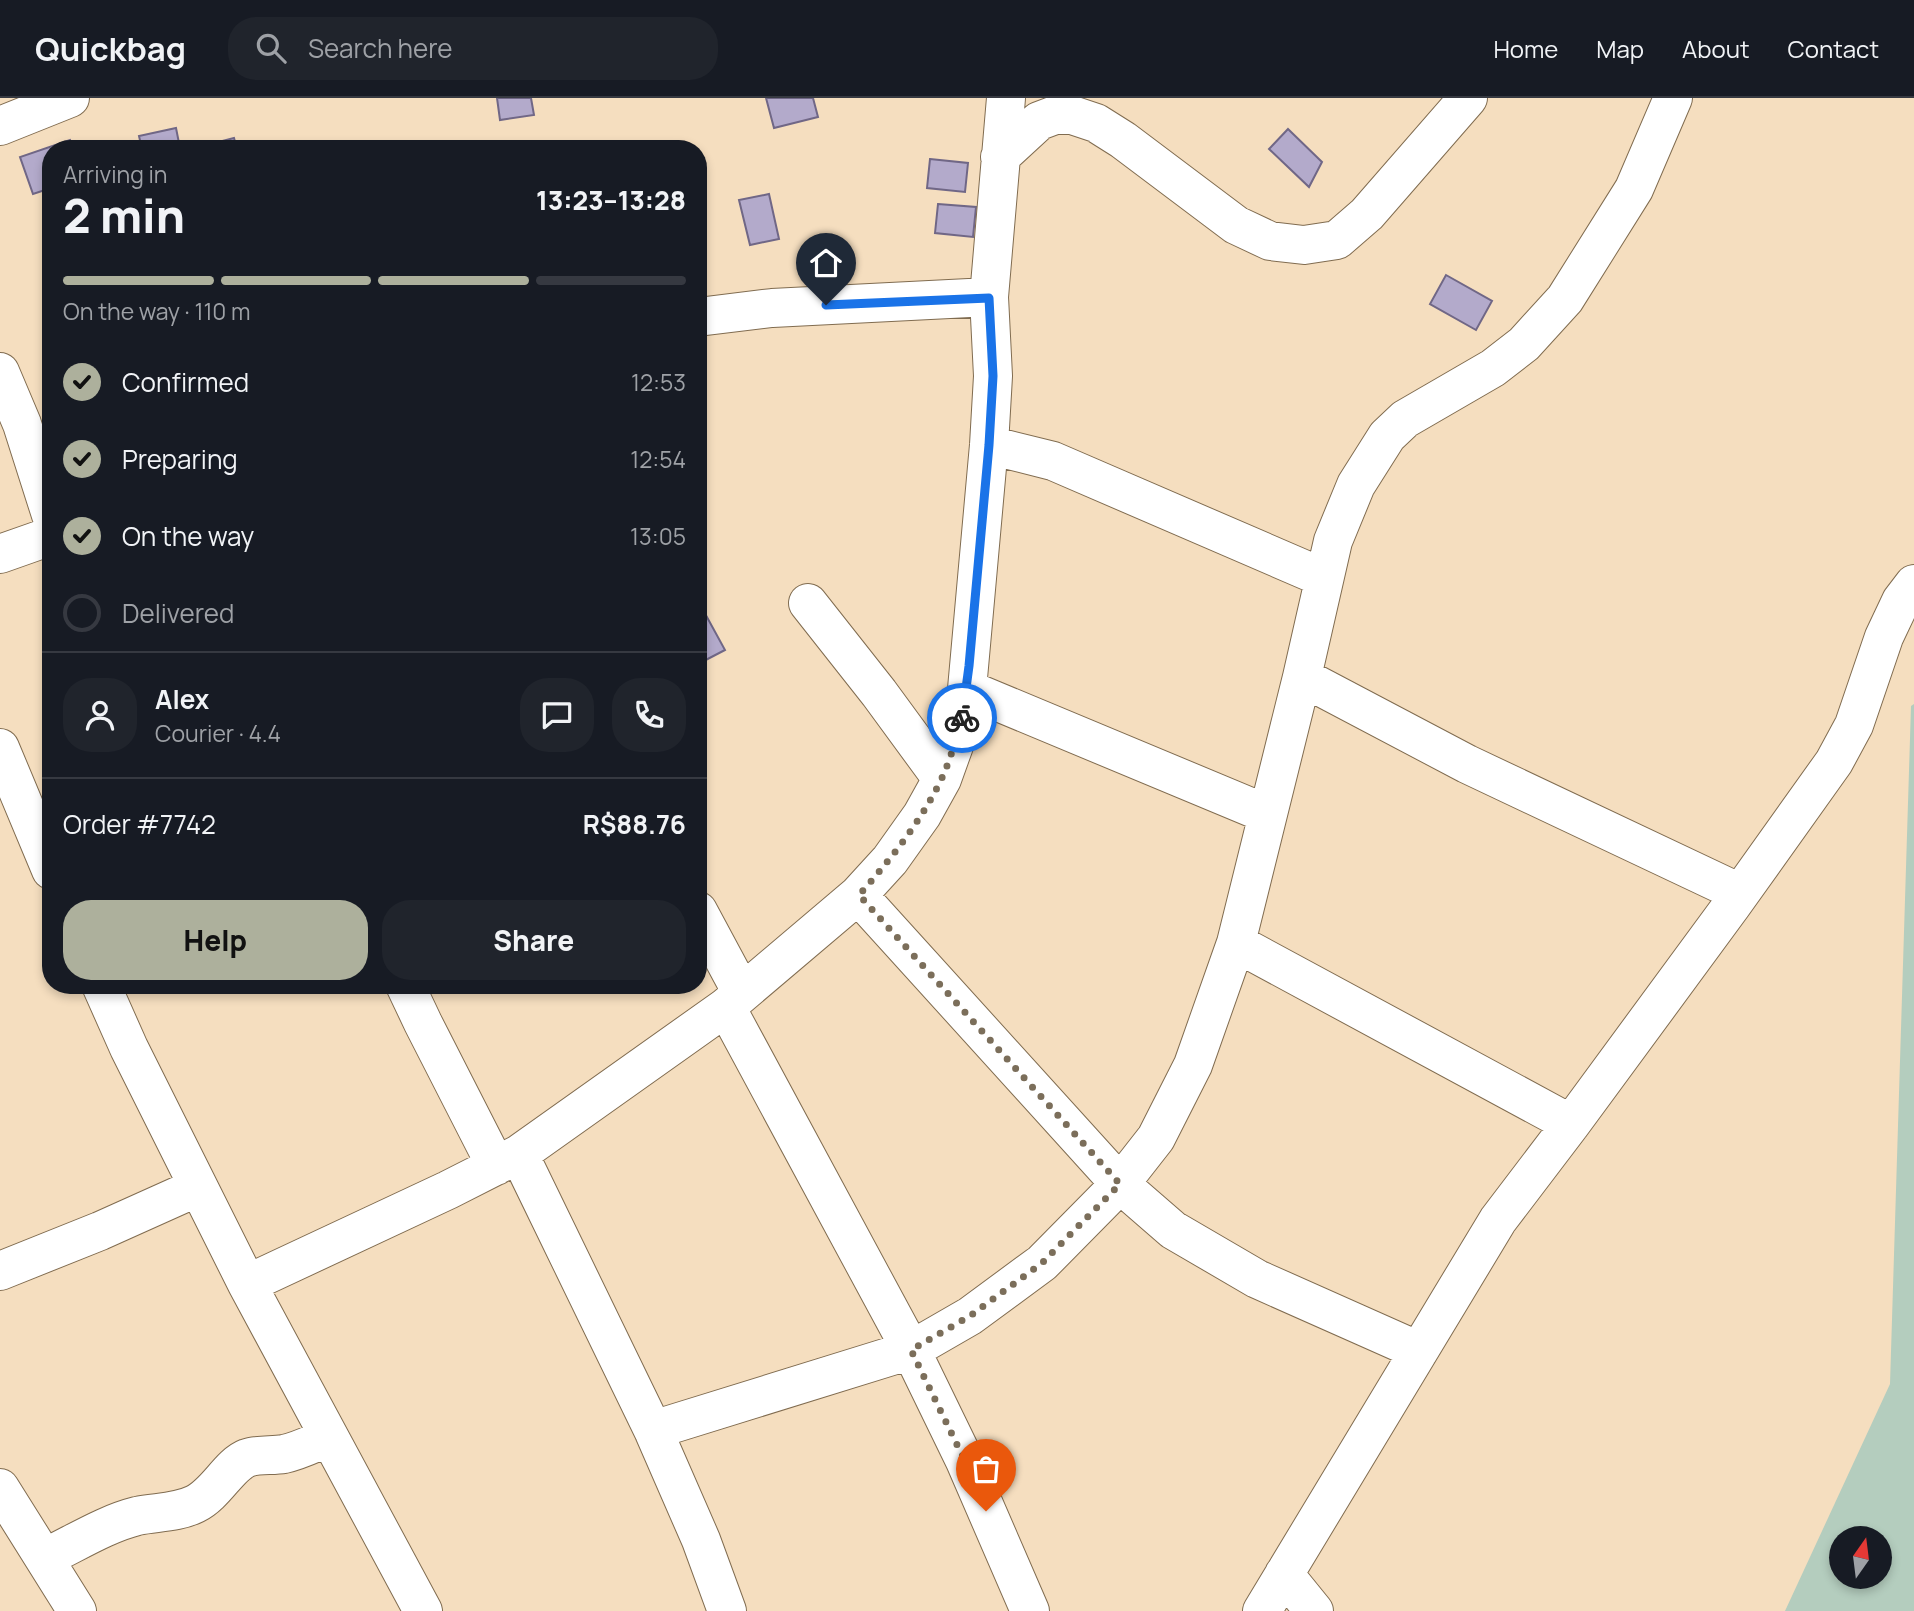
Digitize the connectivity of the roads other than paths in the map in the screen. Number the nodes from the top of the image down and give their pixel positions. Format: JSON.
{"nodes":[{"id":1,"x":70,"y":98,"type":"edge"},
{"id":2,"x":1006,"y":98,"type":"edge"},
{"id":3,"x":1468,"y":98,"type":"edge"},
{"id":4,"x":1673,"y":98,"type":"edge"},
{"id":5,"x":0,"y":126,"type":"edge"},
{"id":6,"x":1000,"y":157,"type":"junction"},
{"id":7,"x":989,"y":298,"type":"junction"},
{"id":8,"x":707,"y":316,"type":"edge"},
{"id":9,"x":0,"y":372,"type":"edge"},
{"id":10,"x":989,"y":445,"type":"junction"},
{"id":11,"x":42,"y":487,"type":"edge"},
{"id":12,"x":42,"y":539,"type":"edge"},
{"id":13,"x":0,"y":554,"type":"edge"},
{"id":14,"x":1324,"y":578,"type":"junction"},
{"id":15,"x":1914,"y":584,"type":"edge"},
{"id":16,"x":808,"y":604,"type":"dead end"},
{"id":17,"x":1302,"y":677,"type":"junction"},
{"id":18,"x":967,"y":689,"type":"junction"},
{"id":19,"x":0,"y":748,"type":"edge"},
{"id":20,"x":942,"y":779,"type":"junction"},
{"id":21,"x":1267,"y":814,"type":"junction"},
{"id":22,"x":42,"y":848,"type":"edge"},
{"id":23,"x":1740,"y":893,"type":"junction"},
{"id":24,"x":859,"y":895,"type":"junction"},
{"id":25,"x":707,"y":933,"type":"edge"},
{"id":26,"x":1236,"y":943,"type":"junction"},
{"id":27,"x":105,"y":994,"type":"edge"},
{"id":28,"x":409,"y":994,"type":"edge"},
{"id":29,"x":734,"y":1000,"type":"junction"},
{"id":30,"x":1571,"y":1124,"type":"junction"},
{"id":31,"x":507,"y":1160,"type":"junction"},
{"id":32,"x":1120,"y":1184,"type":"junction"},
{"id":33,"x":198,"y":1187,"type":"junction"},
{"id":34,"x":0,"y":1271,"type":"edge"},
{"id":35,"x":247,"y":1284,"type":"junction"},
{"id":36,"x":911,"y":1350,"type":"junction"},
{"id":37,"x":1419,"y":1351,"type":"junction"},
{"id":38,"x":653,"y":1430,"type":"junction"},
{"id":39,"x":329,"y":1437,"type":"junction"},
{"id":40,"x":0,"y":1488,"type":"edge"},
{"id":41,"x":44,"y":1558,"type":"junction"},
{"id":42,"x":1284,"y":1574,"type":"junction"},
{"id":43,"x":77,"y":1611,"type":"edge"},
{"id":44,"x":423,"y":1611,"type":"edge"},
{"id":45,"x":727,"y":1611,"type":"edge"},
{"id":46,"x":1030,"y":1611,"type":"edge"},
{"id":47,"x":1262,"y":1611,"type":"edge"},
{"id":48,"x":1314,"y":1611,"type":"edge"}],
"edges":[{"from":1,"to":5,"type":"street"},
{"from":2,"to":6,"type":"street"},
{"from":3,"to":6,"type":"street"},
{"from":4,"to":14,"type":"street"},
{"from":6,"to":7,"type":"street"},
{"from":7,"to":8,"type":"street"},
{"from":7,"to":10,"type":"street"},
{"from":9,"to":11,"type":"street"},
{"from":10,"to":14,"type":"street"},
{"from":10,"to":18,"type":"street"},
{"from":12,"to":13,"type":"street"},
{"from":14,"to":17,"type":"street"},
{"from":15,"to":23,"type":"street"},
{"from":16,"to":20,"type":"street"},
{"from":17,"to":21,"type":"street"},
{"from":17,"to":23,"type":"street"},
{"from":18,"to":20,"type":"street"},
{"from":18,"to":21,"type":"street"},
{"from":19,"to":22,"type":"street"},
{"from":20,"to":24,"type":"street"},
{"from":21,"to":26,"type":"street"},
{"from":23,"to":30,"type":"street"},
{"from":24,"to":29,"type":"street"},
{"from":24,"to":32,"type":"street"},
{"from":25,"to":29,"type":"street"},
{"from":26,"to":30,"type":"street"},
{"from":26,"to":32,"type":"street"},
{"from":27,"to":33,"type":"street"},
{"from":28,"to":31,"type":"street"},
{"from":29,"to":31,"type":"street"},
{"from":29,"to":36,"type":"street"},
{"from":30,"to":37,"type":"street"},
{"from":31,"to":35,"type":"street"},
{"from":31,"to":38,"type":"street"},
{"from":32,"to":36,"type":"street"},
{"from":32,"to":37,"type":"street"},
{"from":33,"to":34,"type":"street"},
{"from":33,"to":35,"type":"street"},
{"from":35,"to":39,"type":"street"},
{"from":36,"to":38,"type":"street"},
{"from":36,"to":46,"type":"street"},
{"from":37,"to":42,"type":"street"},
{"from":38,"to":45,"type":"street"},
{"from":39,"to":41,"type":"street"},
{"from":39,"to":44,"type":"street"},
{"from":40,"to":41,"type":"street"},
{"from":41,"to":43,"type":"street"},
{"from":42,"to":47,"type":"street"},
{"from":42,"to":48,"type":"street"}]}
